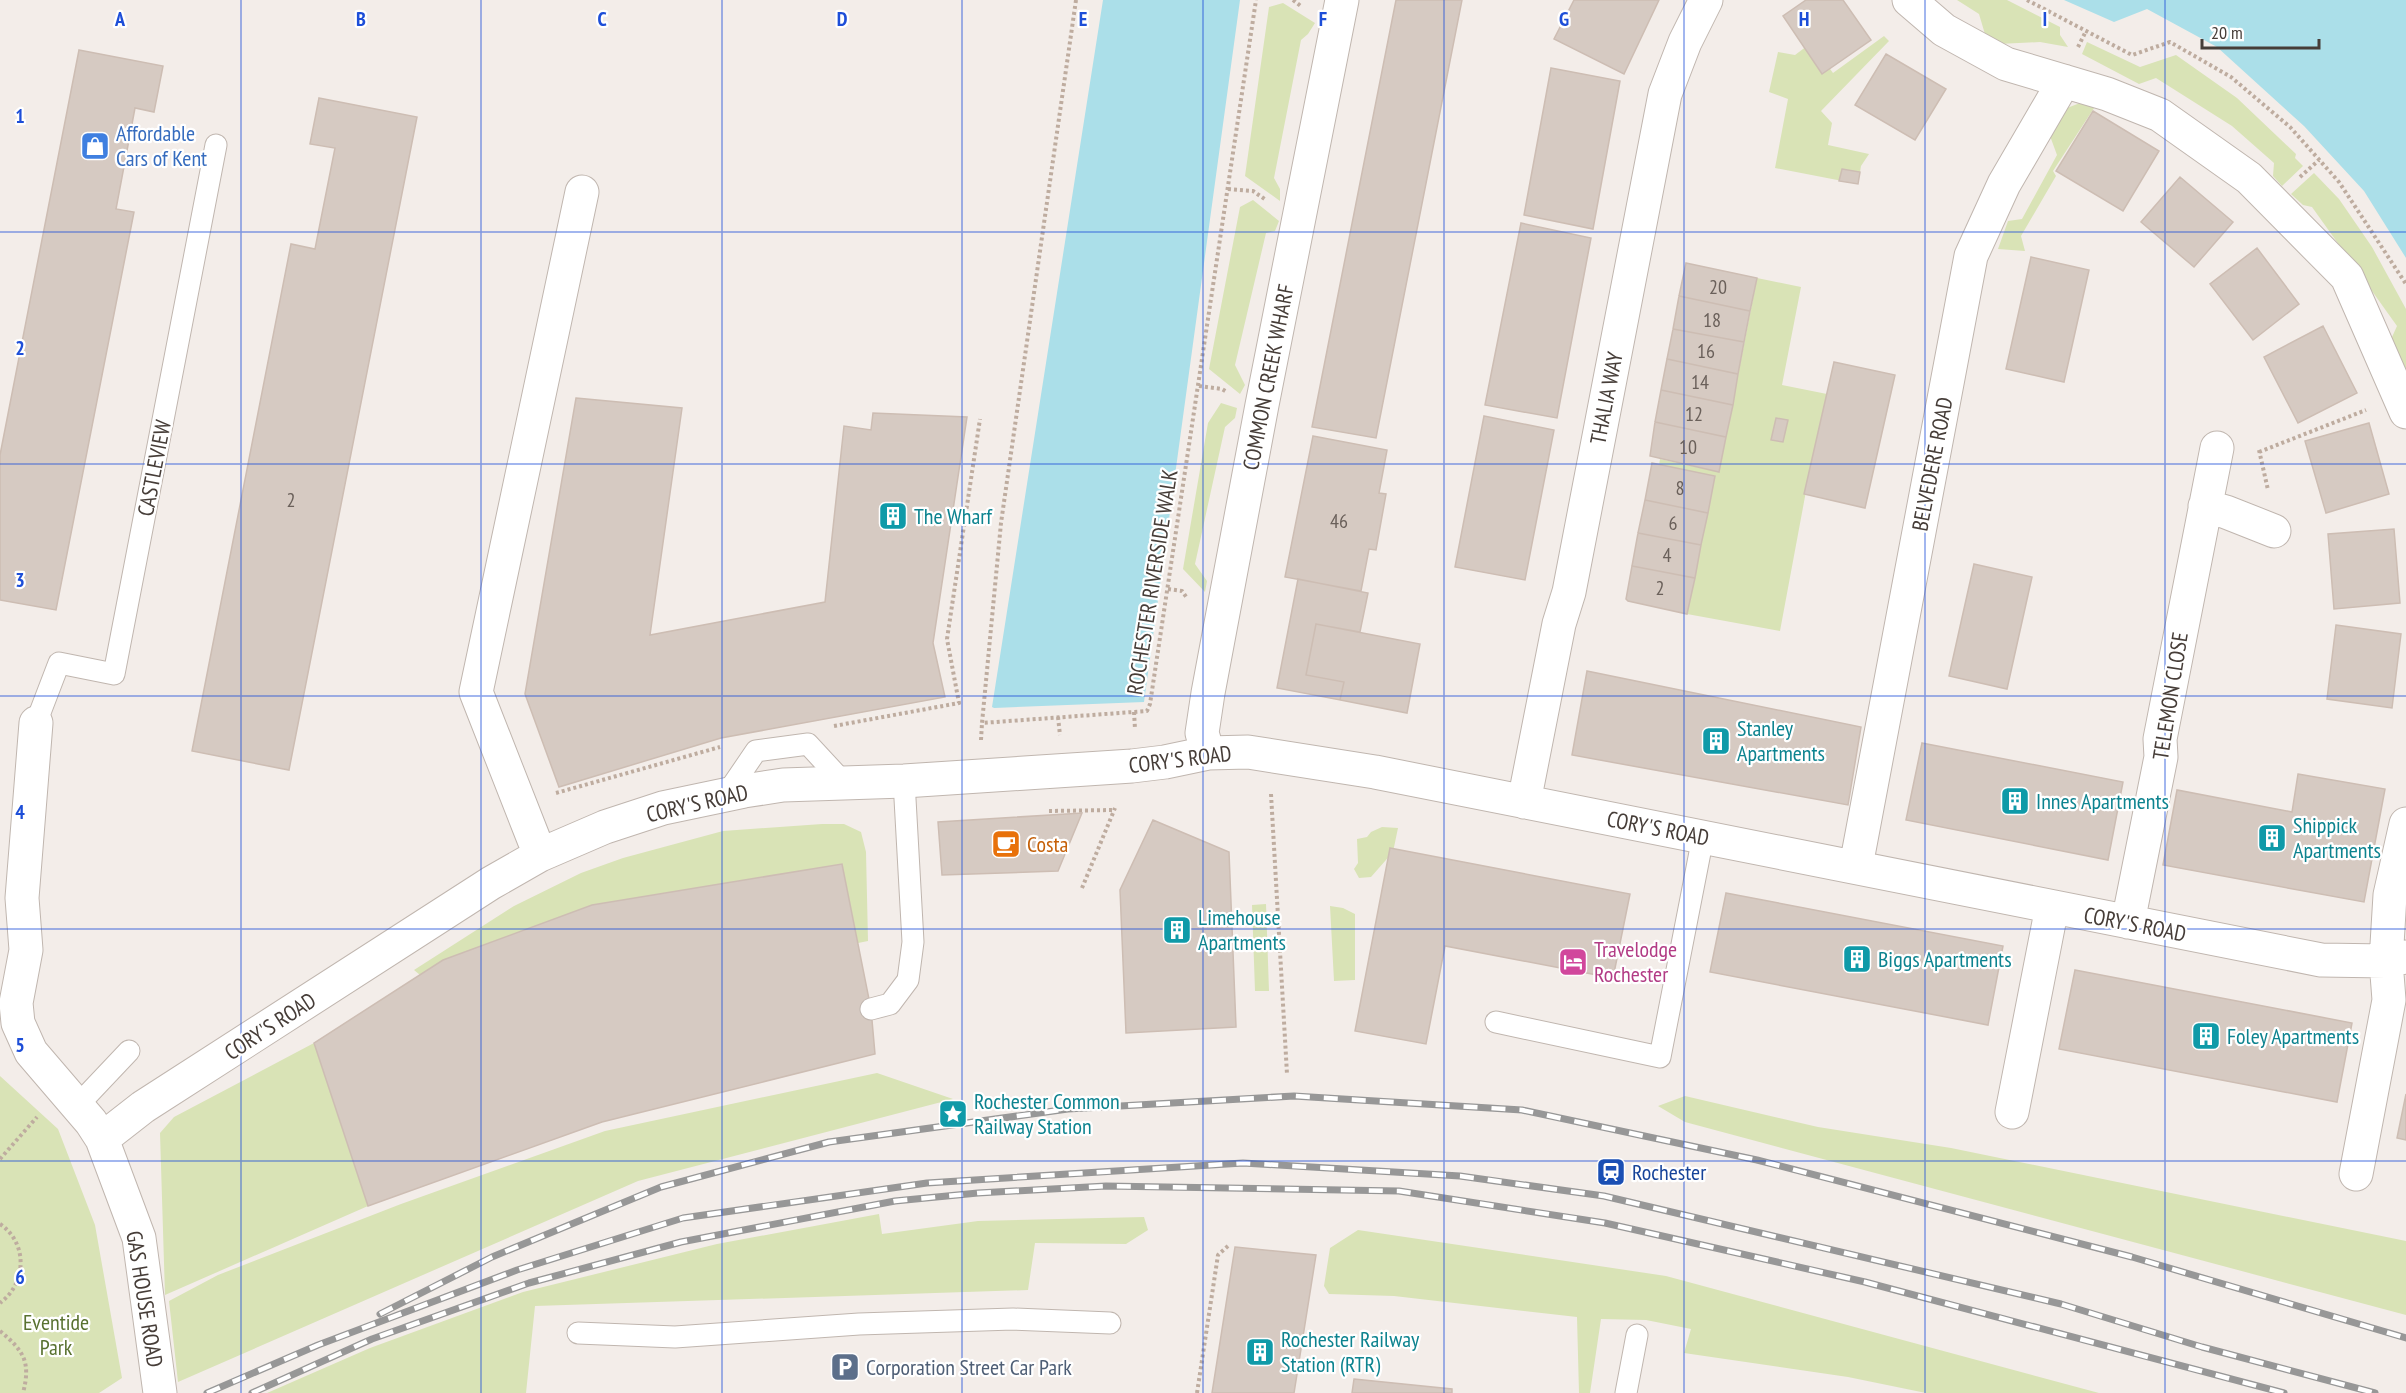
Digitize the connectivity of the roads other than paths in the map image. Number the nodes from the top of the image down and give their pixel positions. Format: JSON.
{"nodes":[{"id":1,"x":1342,"y":0,"type":"edge"},
{"id":2,"x":1706,"y":0,"type":"edge"},
{"id":3,"x":1909,"y":0,"type":"edge"},
{"id":4,"x":2064,"y":81,"type":"junction"},
{"id":5,"x":216,"y":145,"type":"dead end"},
{"id":6,"x":582,"y":192,"type":"dead end"},
{"id":7,"x":2402,"y":405,"type":"edge"},
{"id":8,"x":2217,"y":448,"type":"road end"},
{"id":9,"x":2205,"y":506,"type":"junction"},
{"id":10,"x":2274,"y":531,"type":"dead end"},
{"id":11,"x":36,"y":723,"type":"joint"},
{"id":12,"x":1209,"y":753,"type":"junction"},
{"id":13,"x":904,"y":781,"type":"junction"},
{"id":14,"x":1524,"y":802,"type":"junction"},
{"id":15,"x":2406,"y":824,"type":"edge"},
{"id":16,"x":1703,"y":837,"type":"junction"},
{"id":17,"x":540,"y":855,"type":"junction"},
{"id":18,"x":1856,"y":866,"type":"junction"},
{"id":19,"x":2052,"y":907,"type":"junction"},
{"id":20,"x":2128,"y":922,"type":"junction"},
{"id":21,"x":2396,"y":959,"type":"edge"},
{"id":22,"x":872,"y":1009,"type":"dead end"},
{"id":23,"x":9,"y":1021,"type":"edge"},
{"id":24,"x":1496,"y":1022,"type":"dead end"},
{"id":25,"x":129,"y":1051,"type":"dead end"},
{"id":26,"x":69,"y":1097,"type":"junction"},
{"id":27,"x":2012,"y":1112,"type":"dead end"},
{"id":28,"x":102,"y":1139,"type":"junction"},
{"id":29,"x":2356,"y":1174,"type":"dead end"},
{"id":30,"x":1110,"y":1323,"type":"dead end"},
{"id":31,"x":578,"y":1333,"type":"dead end"},
{"id":32,"x":1636,"y":1335,"type":"dead end"},
{"id":33,"x":160,"y":1393,"type":"edge"},
{"id":34,"x":1626,"y":1393,"type":"edge"}],
"edges":[{"from":1,"to":12,"type":"street","name":"COMMON CREEK WHARF"},
{"from":2,"to":14,"type":"street","name":"THALIA WAY"},
{"from":3,"to":4,"type":"street"},
{"from":4,"to":7,"type":"street"},
{"from":4,"to":18,"type":"street","name":"BELVEDERE ROAD"},
{"from":5,"to":11,"type":"lane","name":"CASTLEVIEW"},
{"from":6,"to":17,"type":"street"},
{"from":8,"to":9,"type":"street","name":"TELEMON CLOSE"},
{"from":9,"to":10,"type":"street"},
{"from":9,"to":20,"type":"street","name":"TELEMON CLOSE"},
{"from":11,"to":23,"type":"street","name":"GAS HOUSE ROAD"},
{"from":12,"to":13,"type":"street","name":"CORY'S ROAD"},
{"from":12,"to":14,"type":"street","name":"CORY'S ROAD"},
{"from":13,"to":17,"type":"street","name":"CORY'S ROAD"},
{"from":13,"to":22,"type":"lane"},
{"from":14,"to":16,"type":"street","name":"CORY'S ROAD"},
{"from":15,"to":21,"type":"street"},
{"from":16,"to":18,"type":"street","name":"CORY'S ROAD"},
{"from":16,"to":24,"type":"lane"},
{"from":17,"to":28,"type":"street","name":"CORY'S ROAD"},
{"from":18,"to":19,"type":"street","name":"CORY'S ROAD"},
{"from":19,"to":20,"type":"street","name":"CORY'S ROAD"},
{"from":19,"to":27,"type":"street"},
{"from":20,"to":21,"type":"street","name":"CORY'S ROAD"},
{"from":21,"to":29,"type":"street"},
{"from":23,"to":26,"type":"street","name":"GAS HOUSE ROAD"},
{"from":25,"to":26,"type":"lane"},
{"from":26,"to":28,"type":"street","name":"GAS HOUSE ROAD"},
{"from":28,"to":33,"type":"street","name":"GAS HOUSE ROAD"},
{"from":30,"to":31,"type":"lane"},
{"from":32,"to":34,"type":"lane"}]}
